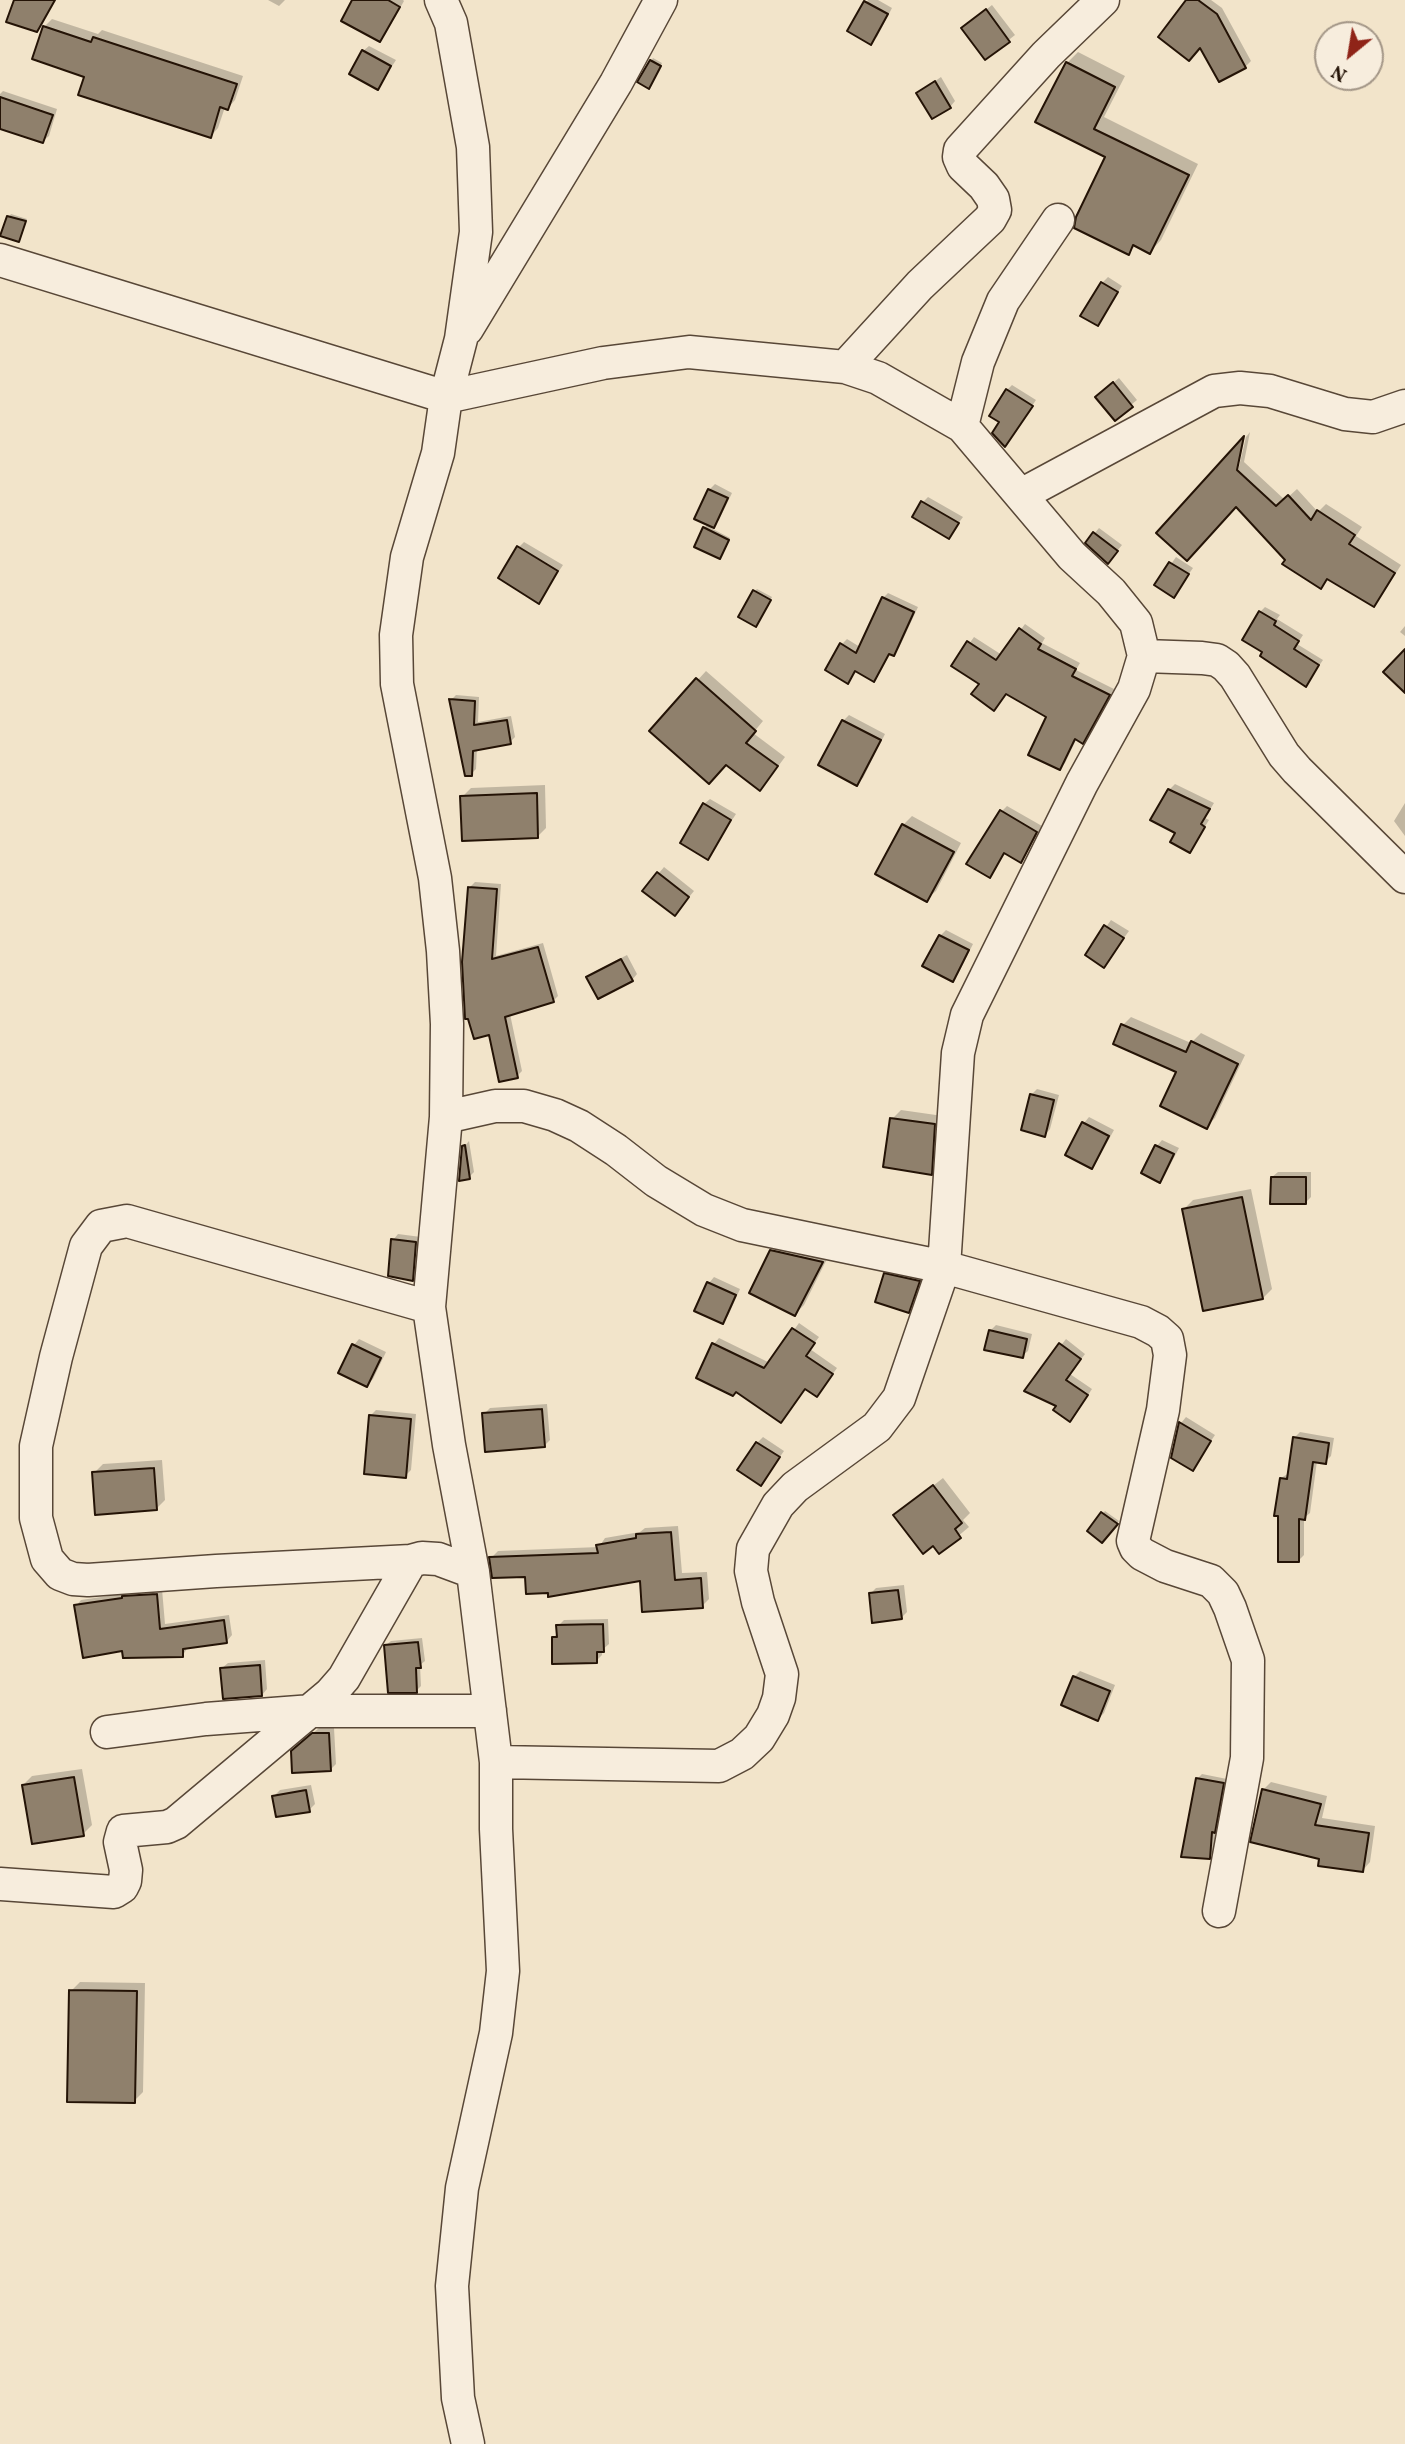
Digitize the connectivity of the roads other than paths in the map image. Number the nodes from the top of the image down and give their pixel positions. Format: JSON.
{"nodes":[{"id":1,"x":441,"y":0,"type":"edge"},
{"id":2,"x":661,"y":0,"type":"edge"},
{"id":3,"x":1103,"y":0,"type":"edge"},
{"id":4,"x":1058,"y":220,"type":"dead end"},
{"id":5,"x":0,"y":260,"type":"edge"},
{"id":6,"x":461,"y":340,"type":"junction"},
{"id":7,"x":845,"y":367,"type":"junction"},
{"id":8,"x":446,"y":397,"type":"junction"},
{"id":9,"x":1405,"y":405,"type":"edge"},
{"id":10,"x":962,"y":426,"type":"junction"},
{"id":11,"x":1021,"y":495,"type":"junction"},
{"id":12,"x":1144,"y":656,"type":"junction"},
{"id":13,"x":1405,"y":877,"type":"edge"},
{"id":14,"x":446,"y":1117,"type":"junction"},
{"id":15,"x":944,"y":1267,"type":"junction"},
{"id":16,"x":429,"y":1307,"type":"junction"},
{"id":17,"x":411,"y":1561,"type":"junction"},
{"id":18,"x":473,"y":1572,"type":"junction"},
{"id":19,"x":490,"y":1710,"type":"junction"},
{"id":20,"x":312,"y":1711,"type":"junction"},
{"id":21,"x":107,"y":1732,"type":"dead end"},
{"id":22,"x":496,"y":1762,"type":"junction"},
{"id":23,"x":0,"y":1884,"type":"edge"},
{"id":24,"x":1219,"y":1911,"type":"dead end"},
{"id":25,"x":468,"y":2444,"type":"edge"}],
"edges":[{"from":1,"to":6,"type":"street"},
{"from":2,"to":6,"type":"street"},
{"from":3,"to":7,"type":"street"},
{"from":4,"to":10,"type":"street"},
{"from":5,"to":8,"type":"street"},
{"from":6,"to":8,"type":"street"},
{"from":7,"to":8,"type":"street"},
{"from":7,"to":10,"type":"street"},
{"from":8,"to":14,"type":"street"},
{"from":9,"to":11,"type":"street"},
{"from":10,"to":11,"type":"street"},
{"from":11,"to":12,"type":"street"},
{"from":12,"to":13,"type":"street"},
{"from":12,"to":15,"type":"street"},
{"from":14,"to":15,"type":"street"},
{"from":14,"to":16,"type":"street"},
{"from":15,"to":22,"type":"street"},
{"from":15,"to":24,"type":"street"},
{"from":16,"to":17,"type":"street"},
{"from":16,"to":18,"type":"street"},
{"from":17,"to":18,"type":"street"},
{"from":17,"to":20,"type":"street"},
{"from":18,"to":19,"type":"street"},
{"from":19,"to":20,"type":"street"},
{"from":19,"to":22,"type":"street"},
{"from":20,"to":21,"type":"street"},
{"from":20,"to":23,"type":"street"},
{"from":22,"to":25,"type":"street"}]}
